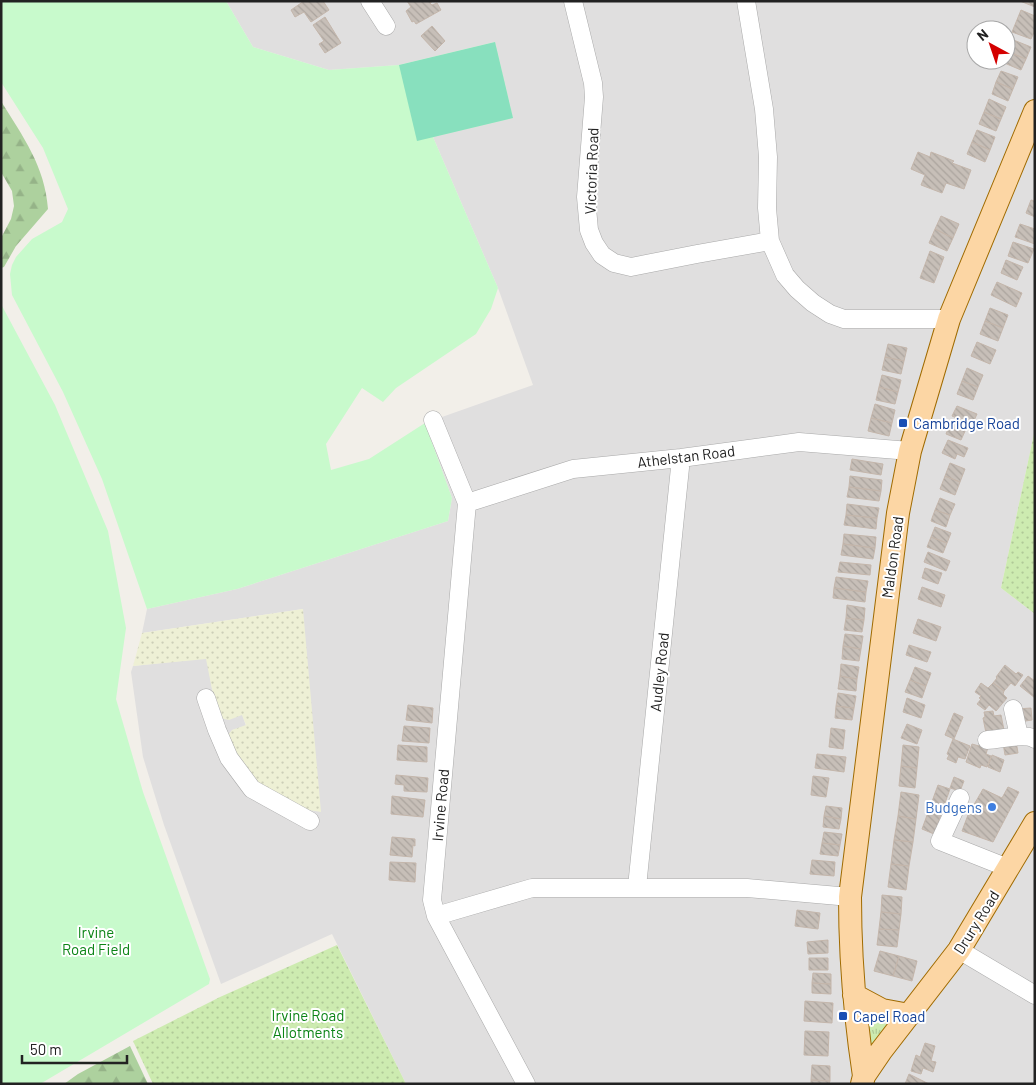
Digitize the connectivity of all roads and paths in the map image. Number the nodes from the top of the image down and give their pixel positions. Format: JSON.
{"nodes":[{"id":1,"x":370,"y":1,"type":"edge"},
{"id":2,"x":573,"y":1,"type":"edge"},
{"id":3,"x":746,"y":1,"type":"edge"},
{"id":4,"x":386,"y":26,"type":"dead end"},
{"id":5,"x":1035,"y":111,"type":"edge"},
{"id":6,"x":770,"y":241,"type":"junction"},
{"id":7,"x":949,"y":319,"type":"junction"},
{"id":8,"x":433,"y":420,"type":"dead end"},
{"id":9,"x":910,"y":451,"type":"junction"},
{"id":10,"x":681,"y":458,"type":"junction"},
{"id":11,"x":467,"y":503,"type":"junction"},
{"id":12,"x":206,"y":698,"type":"dead end"},
{"id":13,"x":1013,"y":709,"type":"dead end"},
{"id":14,"x":1027,"y":737,"type":"edge"},
{"id":15,"x":987,"y":740,"type":"dead end"},
{"id":16,"x":960,"y":798,"type":"dead end"},
{"id":17,"x":310,"y":821,"type":"dead end"},
{"id":18,"x":1035,"y":823,"type":"edge"},
{"id":19,"x":1008,"y":868,"type":"junction"},
{"id":20,"x":637,"y":887,"type":"junction"},
{"id":21,"x":850,"y":897,"type":"junction"},
{"id":22,"x":436,"y":916,"type":"junction"},
{"id":23,"x":959,"y":950,"type":"junction"},
{"id":24,"x":854,"y":995,"type":"junction"},
{"id":25,"x":1035,"y":995,"type":"edge"},
{"id":26,"x":909,"y":1015,"type":"junction"},
{"id":27,"x":863,"y":1080,"type":"edge"},
{"id":28,"x":526,"y":1084,"type":"edge"}],
"edges":[{"from":1,"to":4,"type":"street"},
{"from":2,"to":6,"type":"street","name":"Victoria Road"},
{"from":3,"to":6,"type":"street"},
{"from":5,"to":7,"type":"main road","name":"Maldon Road"},
{"from":6,"to":7,"type":"street"},
{"from":7,"to":9,"type":"main road","name":"Maldon Road"},
{"from":8,"to":11,"type":"street"},
{"from":9,"to":10,"type":"street","name":"Athelstan Road"},
{"from":9,"to":21,"type":"main road","name":"Maldon Road"},
{"from":10,"to":11,"type":"street","name":"Athelstan Road"},
{"from":10,"to":20,"type":"street","name":"Audley Road"},
{"from":11,"to":22,"type":"street","name":"Irvine Road"},
{"from":12,"to":17,"type":"street"},
{"from":13,"to":14,"type":"street"},
{"from":14,"to":15,"type":"street"},
{"from":16,"to":19,"type":"street"},
{"from":18,"to":19,"type":"main road","name":"Drury Road"},
{"from":19,"to":23,"type":"main road","name":"Drury Road"},
{"from":20,"to":21,"type":"street"},
{"from":20,"to":22,"type":"street"},
{"from":21,"to":24,"type":"main road","name":"Maldon Road"},
{"from":22,"to":28,"type":"street","name":"Irvine Road"},
{"from":23,"to":25,"type":"street"},
{"from":23,"to":26,"type":"main road","name":"Drury Road"},
{"from":24,"to":26,"type":"main road"},
{"from":24,"to":27,"type":"main road","name":"Maldon Road"},
{"from":26,"to":27,"type":"main road","name":"Drury Road"}]}
